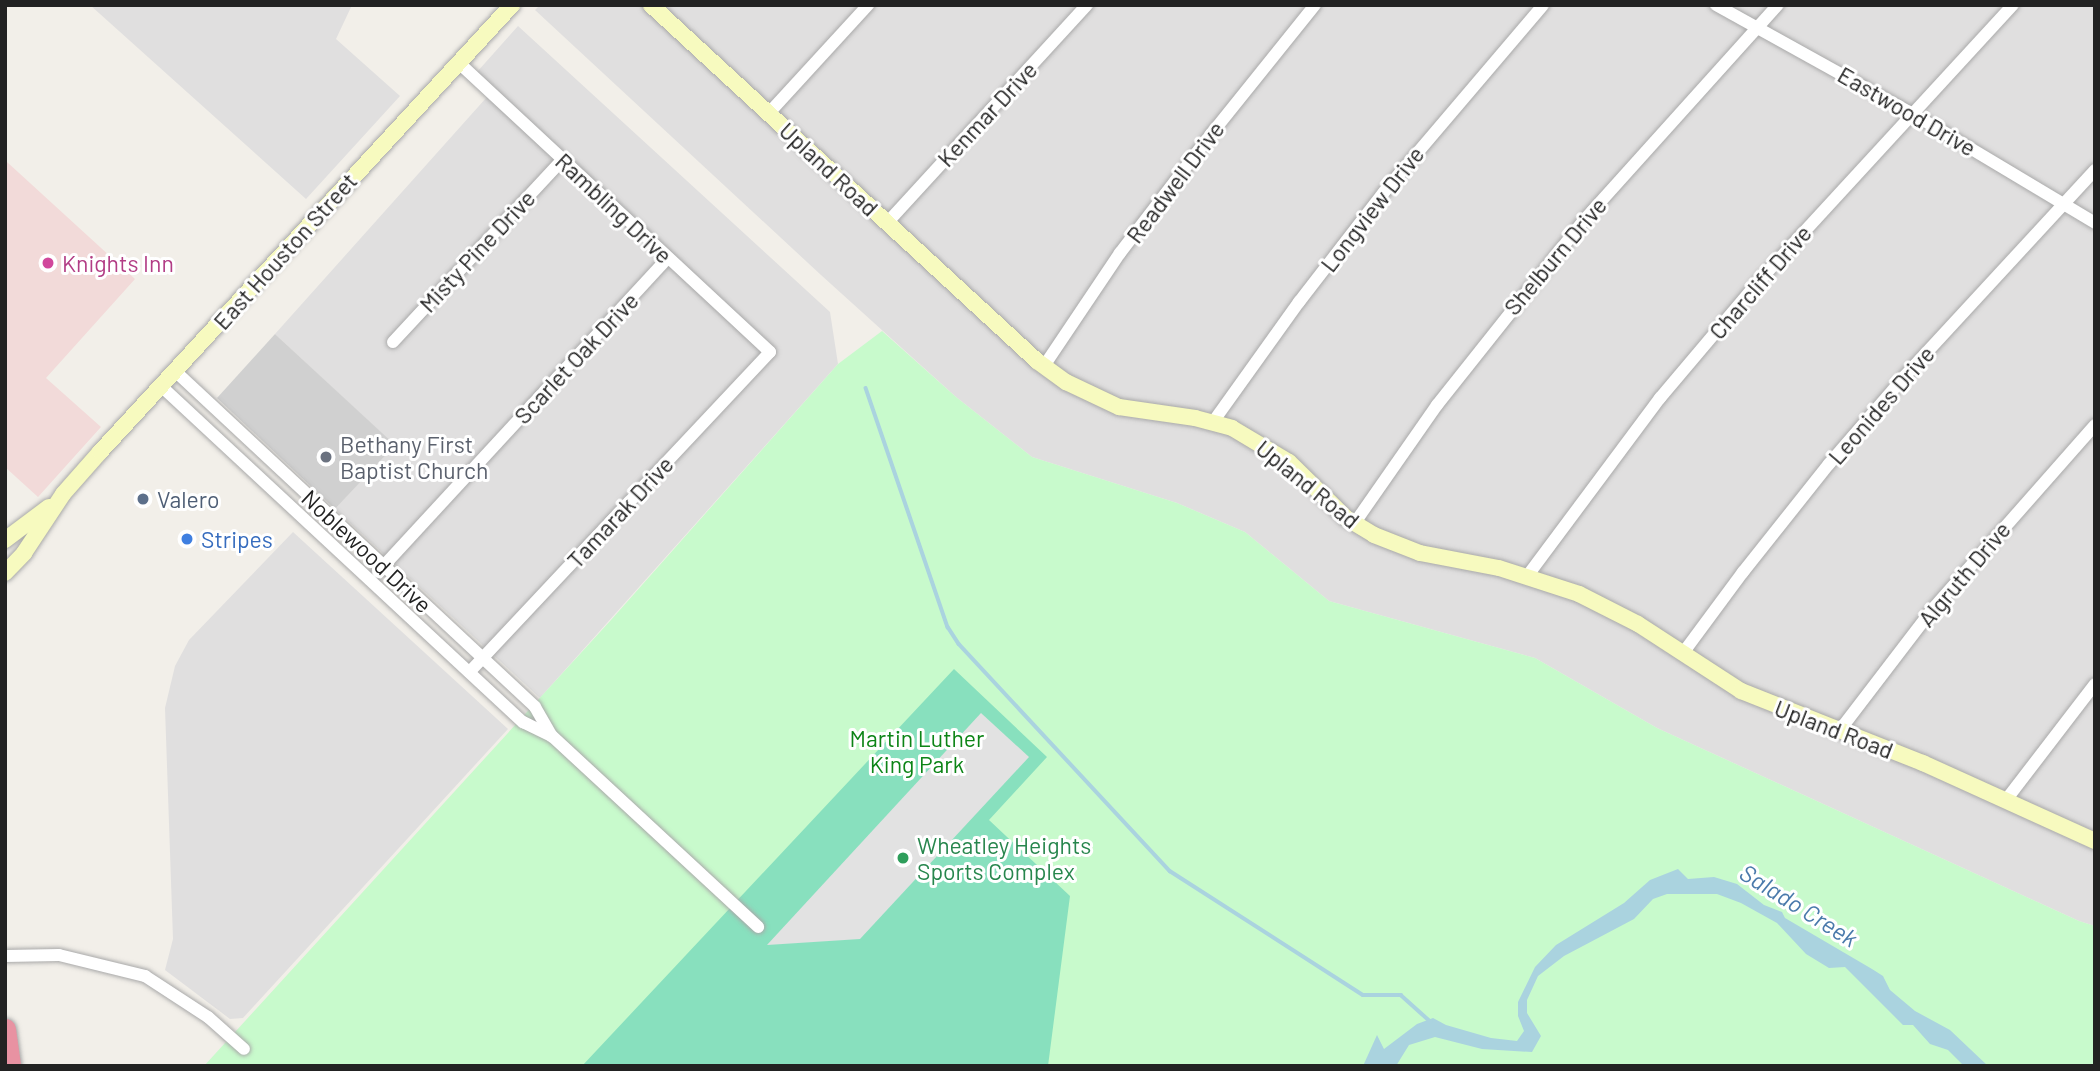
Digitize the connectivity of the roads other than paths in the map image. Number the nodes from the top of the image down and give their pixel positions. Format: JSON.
{"nodes":[{"id":1,"x":512,"y":5,"type":"edge"},
{"id":2,"x":868,"y":5,"type":"edge"},
{"id":3,"x":1087,"y":5,"type":"edge"},
{"id":4,"x":1315,"y":5,"type":"edge"},
{"id":5,"x":1543,"y":5,"type":"edge"},
{"id":6,"x":1716,"y":5,"type":"edge"},
{"id":7,"x":1778,"y":5,"type":"edge"},
{"id":8,"x":2013,"y":5,"type":"edge"},
{"id":9,"x":653,"y":6,"type":"edge"},
{"id":10,"x":1757,"y":28,"type":"junction"},
{"id":11,"x":458,"y":62,"type":"junction"},
{"id":12,"x":769,"y":113,"type":"junction"},
{"id":13,"x":1913,"y":114,"type":"junction"},
{"id":14,"x":562,"y":160,"type":"junction"},
{"id":15,"x":2095,"y":170,"type":"edge"},
{"id":16,"x":2065,"y":202,"type":"junction"},
{"id":17,"x":887,"y":223,"type":"junction"},
{"id":18,"x":2095,"y":223,"type":"edge"},
{"id":19,"x":668,"y":258,"type":"junction"},
{"id":20,"x":393,"y":342,"type":"dead end"},
{"id":21,"x":770,"y":352,"type":"joint"},
{"id":22,"x":1044,"y":366,"type":"junction"},
{"id":23,"x":175,"y":371,"type":"junction"},
{"id":24,"x":161,"y":386,"type":"junction"},
{"id":25,"x":1213,"y":422,"type":"junction"},
{"id":26,"x":2095,"y":425,"type":"edge"},
{"id":27,"x":59,"y":499,"type":"junction"},
{"id":28,"x":1354,"y":524,"type":"junction"},
{"id":29,"x":5,"y":540,"type":"edge"},
{"id":30,"x":383,"y":566,"type":"junction"},
{"id":31,"x":5,"y":573,"type":"edge"},
{"id":32,"x":1528,"y":575,"type":"junction"},
{"id":33,"x":370,"y":580,"type":"junction"},
{"id":34,"x":1683,"y":653,"type":"junction"},
{"id":35,"x":483,"y":659,"type":"junction"},
{"id":36,"x":470,"y":673,"type":"junction"},
{"id":37,"x":2095,"y":684,"type":"edge"},
{"id":38,"x":1840,"y":730,"type":"junction"},
{"id":39,"x":552,"y":736,"type":"junction"},
{"id":40,"x":2006,"y":800,"type":"junction"},
{"id":41,"x":2095,"y":841,"type":"edge"},
{"id":42,"x":758,"y":927,"type":"dead end"},
{"id":43,"x":5,"y":956,"type":"edge"},
{"id":44,"x":5,"y":1029,"type":"edge"},
{"id":45,"x":244,"y":1049,"type":"dead end"},
{"id":46,"x":10,"y":1066,"type":"edge"}],
"edges":[{"from":1,"to":11,"type":"street","name":"East Houston Street"},
{"from":2,"to":12,"type":"street"},
{"from":3,"to":17,"type":"street","name":"Kenmar Drive"},
{"from":4,"to":22,"type":"street","name":"Readwell Drive"},
{"from":5,"to":25,"type":"street","name":"Longview Drive"},
{"from":6,"to":10,"type":"street","name":"Eastwood Drive"},
{"from":7,"to":10,"type":"street","name":"Shelburn Drive"},
{"from":8,"to":13,"type":"street","name":"Charcliff Drive"},
{"from":9,"to":12,"type":"street","name":"Upland Road"},
{"from":10,"to":13,"type":"street","name":"Eastwood Drive"},
{"from":10,"to":28,"type":"street","name":"Shelburn Drive"},
{"from":11,"to":14,"type":"street","name":"Rambling Drive"},
{"from":11,"to":23,"type":"street","name":"East Houston Street"},
{"from":12,"to":17,"type":"street","name":"Upland Road"},
{"from":13,"to":16,"type":"street","name":"Eastwood Drive"},
{"from":13,"to":32,"type":"street","name":"Charcliff Drive"},
{"from":14,"to":19,"type":"street","name":"Rambling Drive"},
{"from":14,"to":20,"type":"street","name":"Misty Pine Drive"},
{"from":15,"to":16,"type":"street","name":"Leonides Drive"},
{"from":16,"to":18,"type":"street","name":"Eastwood Drive"},
{"from":16,"to":34,"type":"street","name":"Leonides Drive"},
{"from":17,"to":22,"type":"street","name":"Upland Road"},
{"from":19,"to":21,"type":"street","name":"Rambling Drive"},
{"from":19,"to":30,"type":"street","name":"Scarlet Oak Drive"},
{"from":21,"to":35,"type":"street","name":"Tamarak Drive"},
{"from":22,"to":25,"type":"street","name":"Upland Road"},
{"from":23,"to":24,"type":"street","name":"East Houston Street"},
{"from":23,"to":30,"type":"street","name":"Noblewood Drive"},
{"from":24,"to":27,"type":"street","name":"East Houston Street"},
{"from":24,"to":33,"type":"street","name":"Noblewood Drive"},
{"from":25,"to":28,"type":"street","name":"Upland Road"},
{"from":26,"to":38,"type":"street","name":"Algruth Drive"},
{"from":27,"to":29,"type":"street","name":"East Houston Street"},
{"from":27,"to":31,"type":"street","name":"East Houston Street"},
{"from":28,"to":32,"type":"street","name":"Upland Road"},
{"from":30,"to":33,"type":"street","name":"Scarlet Oak Drive"},
{"from":30,"to":35,"type":"street","name":"Noblewood Drive"},
{"from":32,"to":34,"type":"street","name":"Upland Road"},
{"from":33,"to":36,"type":"street","name":"Noblewood Drive"},
{"from":34,"to":38,"type":"street","name":"Upland Road"},
{"from":35,"to":36,"type":"street","name":"Tamarak Drive"},
{"from":35,"to":39,"type":"street","name":"Noblewood Drive"},
{"from":36,"to":39,"type":"street","name":"Noblewood Drive"},
{"from":37,"to":40,"type":"street"},
{"from":38,"to":40,"type":"street","name":"Upland Road"},
{"from":39,"to":42,"type":"street","name":"Noblewood Drive"},
{"from":40,"to":41,"type":"street","name":"Upland Road"},
{"from":43,"to":45,"type":"street"},
{"from":44,"to":46,"type":"highway"}]}
